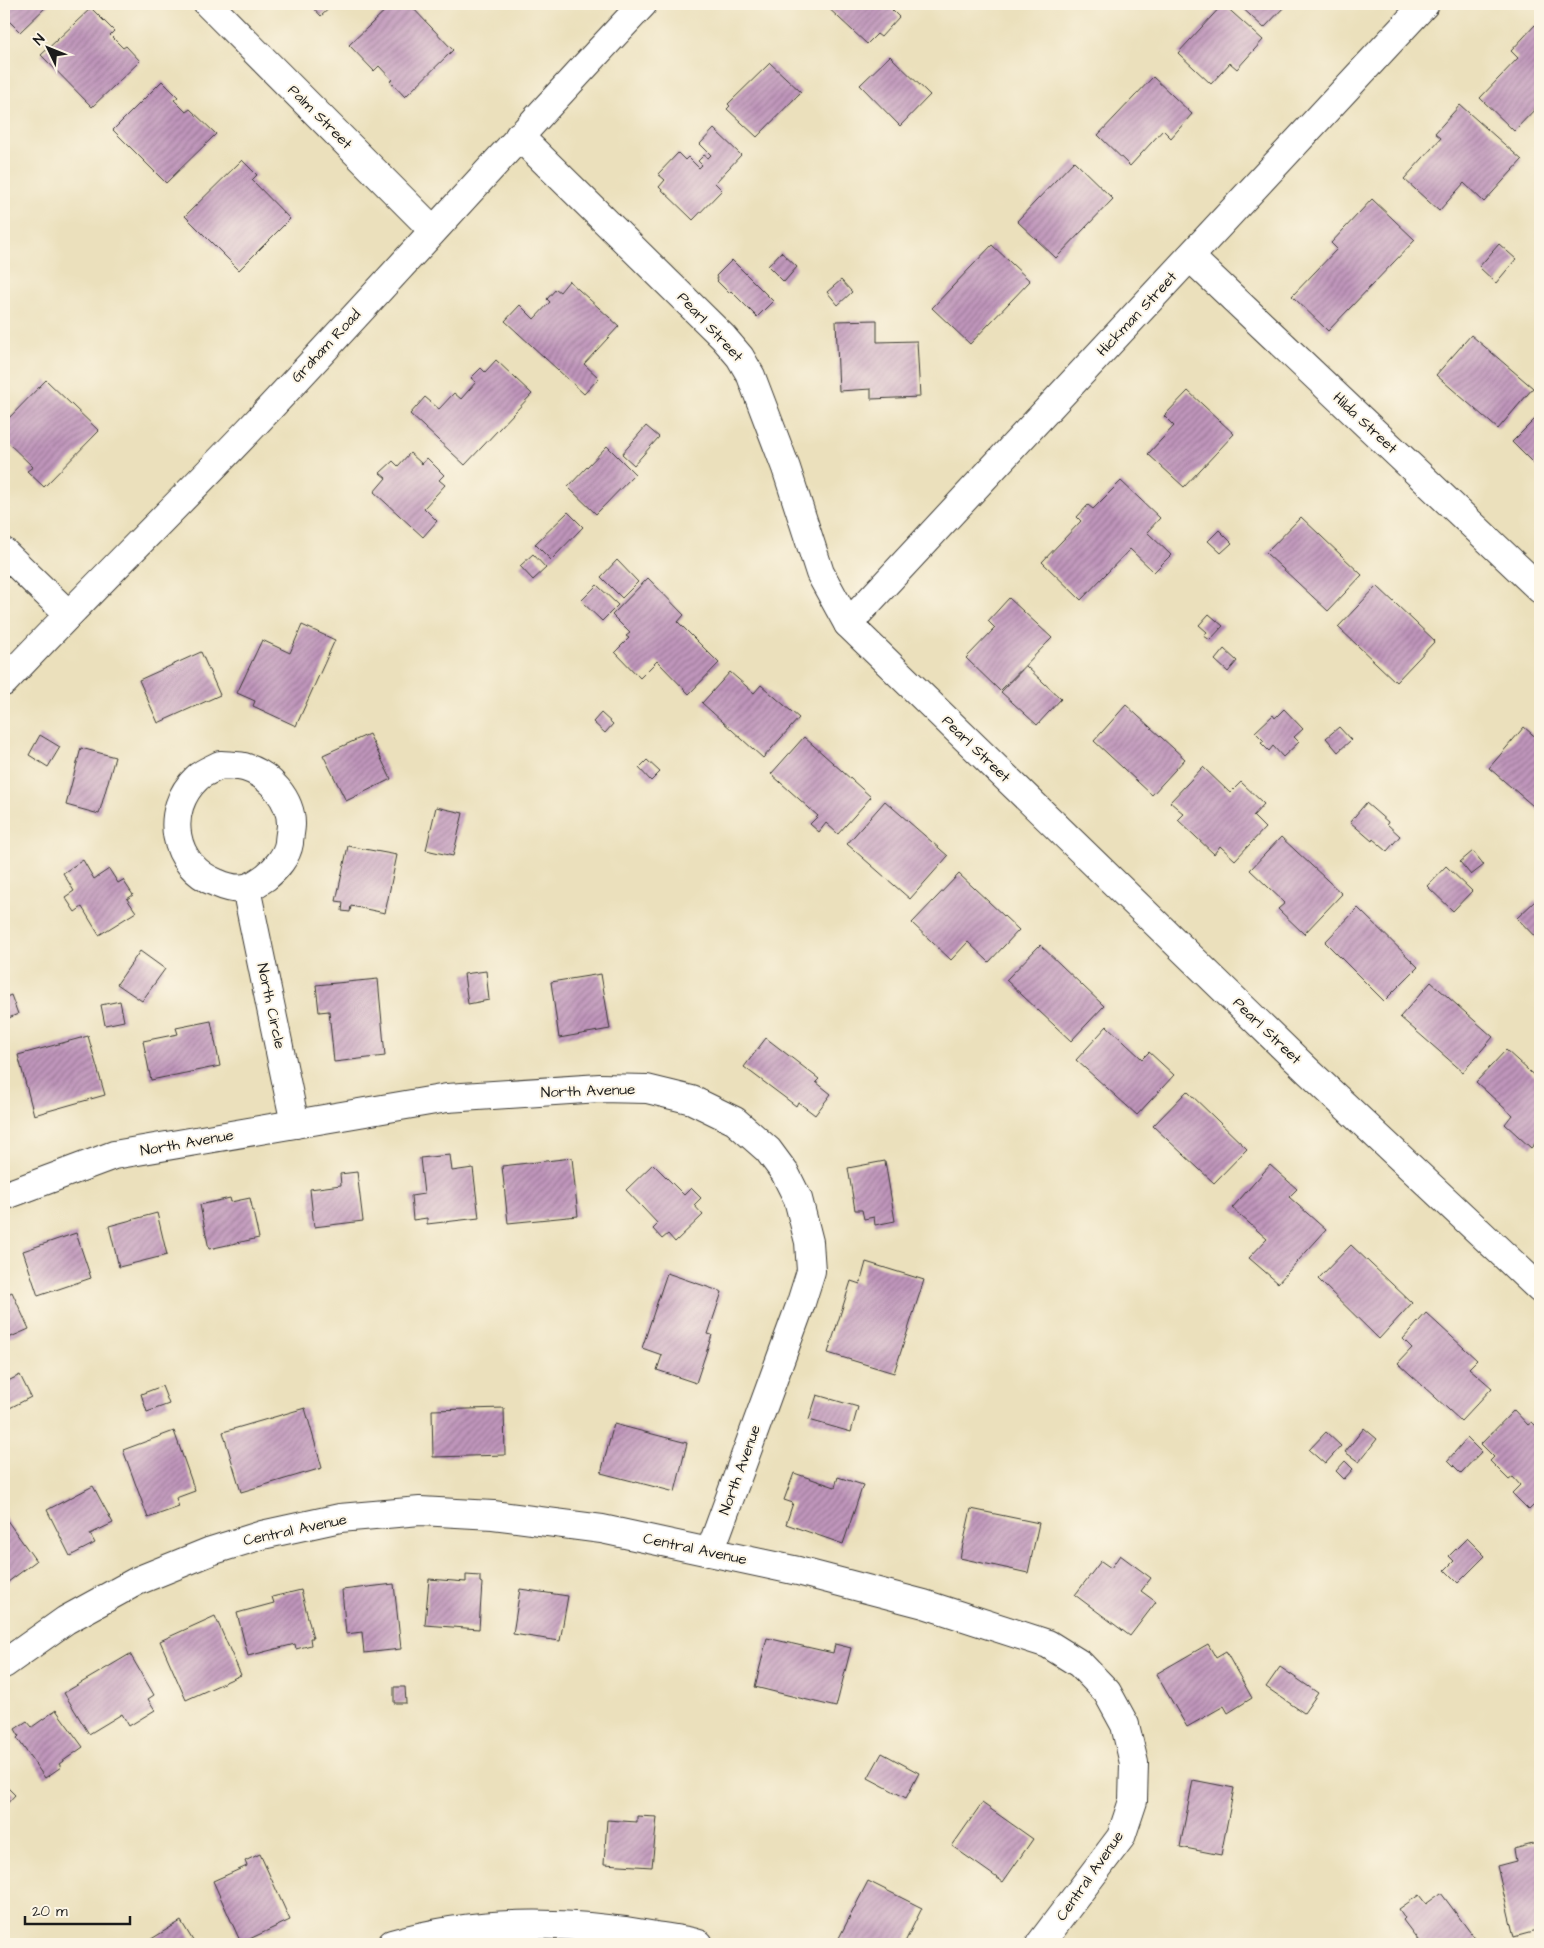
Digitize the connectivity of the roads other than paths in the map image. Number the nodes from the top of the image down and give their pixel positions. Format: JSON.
{"nodes":[{"id":1,"x":208,"y":4,"type":"edge"},
{"id":2,"x":643,"y":4,"type":"edge"},
{"id":3,"x":1425,"y":4,"type":"edge"},
{"id":4,"x":519,"y":136,"type":"junction"},
{"id":5,"x":433,"y":230,"type":"junction"},
{"id":6,"x":1190,"y":257,"type":"junction"},
{"id":7,"x":4,"y":552,"type":"edge"},
{"id":8,"x":1540,"y":589,"type":"edge"},
{"id":9,"x":68,"y":614,"type":"junction"},
{"id":10,"x":848,"y":624,"type":"junction"},
{"id":11,"x":4,"y":682,"type":"edge"},
{"id":12,"x":246,"y":888,"type":"junction"},
{"id":13,"x":295,"y":1124,"type":"junction"},
{"id":14,"x":4,"y":1196,"type":"edge"},
{"id":15,"x":1540,"y":1289,"type":"edge"},
{"id":16,"x":710,"y":1552,"type":"junction"},
{"id":17,"x":4,"y":1664,"type":"edge"},
{"id":18,"x":392,"y":1944,"type":"edge"},
{"id":19,"x":699,"y":1944,"type":"edge"},
{"id":20,"x":1040,"y":1944,"type":"edge"}],
"edges":[{"from":1,"to":5,"type":"street","name":"Palm Street"},
{"from":2,"to":4,"type":"street","name":"Graham Road"},
{"from":3,"to":6,"type":"street","name":"Hickman Street"},
{"from":4,"to":5,"type":"street","name":"Graham Road"},
{"from":4,"to":10,"type":"street","name":"Pearl Street"},
{"from":5,"to":9,"type":"street","name":"Graham Road"},
{"from":6,"to":8,"type":"street","name":"Hilda Street"},
{"from":6,"to":10,"type":"street","name":"Hickman Street"},
{"from":7,"to":9,"type":"street"},
{"from":9,"to":11,"type":"street","name":"Graham Road"},
{"from":10,"to":15,"type":"street","name":"Pearl Street"},
{"from":12,"to":12,"type":"street"},
{"from":12,"to":13,"type":"street","name":"North Circle"},
{"from":13,"to":14,"type":"street","name":"North Avenue"},
{"from":13,"to":16,"type":"street","name":"North Avenue"},
{"from":16,"to":17,"type":"street","name":"Central Avenue"},
{"from":16,"to":20,"type":"street","name":"Central Avenue"},
{"from":18,"to":19,"type":"street"}]}
